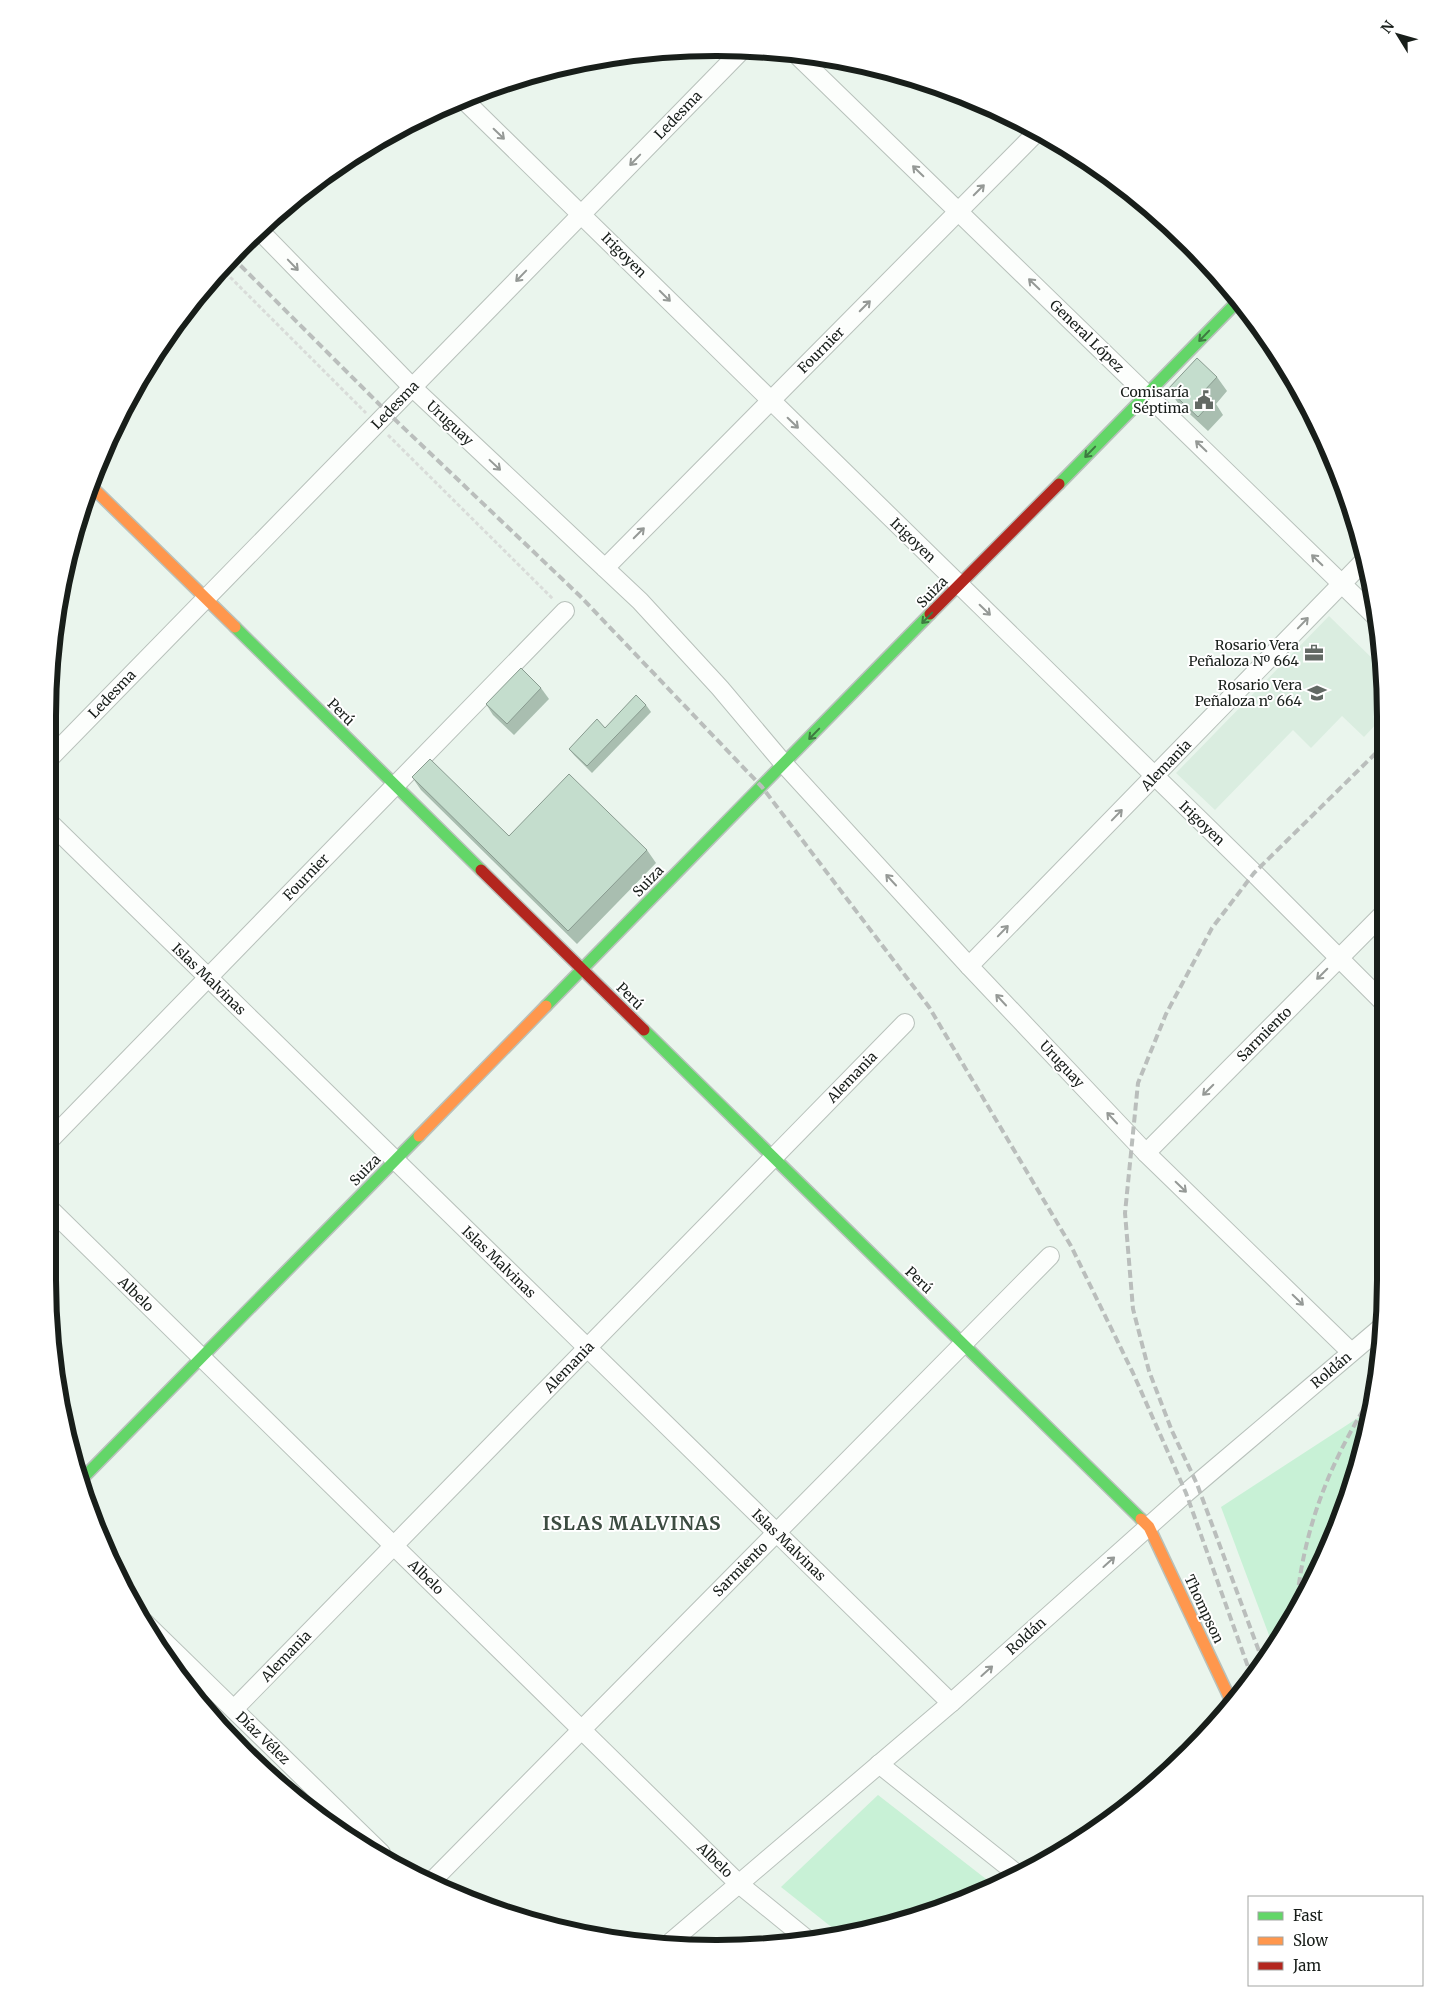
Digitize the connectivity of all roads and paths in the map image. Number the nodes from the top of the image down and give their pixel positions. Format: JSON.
{"nodes":[{"id":1,"x":735,"y":57,"type":"edge"},
{"id":2,"x":805,"y":62,"type":"edge"},
{"id":3,"x":469,"y":105,"type":"edge"},
{"id":4,"x":1032,"y":137,"type":"edge"},
{"id":5,"x":959,"y":210,"type":"junction"},
{"id":6,"x":582,"y":214,"type":"junction"},
{"id":7,"x":264,"y":236,"type":"edge"},
{"id":8,"x":227,"y":274,"type":"edge"},
{"id":9,"x":1233,"y":306,"type":"edge"},
{"id":10,"x":412,"y":387,"type":"junction"},
{"id":11,"x":1147,"y":394,"type":"junction"},
{"id":12,"x":771,"y":401,"type":"junction"},
{"id":13,"x":377,"y":423,"type":"junction"},
{"id":14,"x":96,"y":491,"type":"edge"},
{"id":15,"x":1359,"y":566,"type":"edge"},
{"id":16,"x":605,"y":568,"type":"junction"},
{"id":17,"x":1342,"y":584,"type":"junction"},
{"id":18,"x":959,"y":585,"type":"junction"},
{"id":19,"x":205,"y":599,"type":"junction"},
{"id":20,"x":1367,"y":609,"type":"edge"},
{"id":21,"x":565,"y":611,"type":"joint"},
{"id":22,"x":56,"y":752,"type":"edge"},
{"id":23,"x":784,"y":764,"type":"junction"},
{"id":24,"x":1154,"y":776,"type":"junction"},
{"id":25,"x":395,"y":785,"type":"junction"},
{"id":26,"x":56,"y":829,"type":"edge"},
{"id":27,"x":1377,"y":920,"type":"edge"},
{"id":28,"x":1338,"y":958,"type":"junction"},
{"id":29,"x":969,"y":966,"type":"junction"},
{"id":30,"x":582,"y":970,"type":"junction"},
{"id":31,"x":208,"y":978,"type":"junction"},
{"id":32,"x":1377,"y":996,"type":"edge"},
{"id":33,"x":905,"y":1024,"type":"dead end"},
{"id":34,"x":56,"y":1134,"type":"edge"},
{"id":35,"x":1146,"y":1153,"type":"junction"},
{"id":36,"x":774,"y":1158,"type":"junction"},
{"id":37,"x":395,"y":1160,"type":"junction"},
{"id":38,"x":56,"y":1215,"type":"edge"},
{"id":39,"x":1050,"y":1256,"type":"dead end"},
{"id":40,"x":1374,"y":1333,"type":"edge"},
{"id":41,"x":963,"y":1344,"type":"junction"},
{"id":42,"x":587,"y":1348,"type":"junction"},
{"id":43,"x":1351,"y":1352,"type":"junction"},
{"id":44,"x":201,"y":1358,"type":"junction"},
{"id":45,"x":86,"y":1475,"type":"edge"},
{"id":46,"x":1149,"y":1527,"type":"junction"},
{"id":47,"x":776,"y":1532,"type":"junction"},
{"id":48,"x":394,"y":1546,"type":"junction"},
{"id":49,"x":167,"y":1645,"type":"edge"},
{"id":50,"x":1228,"y":1696,"type":"edge"},
{"id":51,"x":951,"y":1703,"type":"junction"},
{"id":52,"x":234,"y":1710,"type":"junction"},
{"id":53,"x":581,"y":1730,"type":"junction"},
{"id":54,"x":879,"y":1764,"type":"junction"},
{"id":55,"x":365,"y":1838,"type":"edge"},
{"id":56,"x":1012,"y":1870,"type":"edge"},
{"id":57,"x":436,"y":1877,"type":"edge"},
{"id":58,"x":739,"y":1884,"type":"junction"},
{"id":59,"x":801,"y":1934,"type":"edge"},
{"id":60,"x":675,"y":1938,"type":"edge"}],
"edges":[{"from":1,"to":6,"type":"street","name":"Ledesma","one_way":true},
{"from":5,"to":2,"type":"street","name":"General López","one_way":true},
{"from":3,"to":6,"type":"street","name":"Irigoyen","one_way":true},
{"from":5,"to":4,"type":"street","name":"Fournier","one_way":true},
{"from":11,"to":5,"type":"street","name":"General López","one_way":true},
{"from":12,"to":5,"type":"street","name":"Fournier","one_way":true},
{"from":6,"to":10,"type":"street","name":"Ledesma","one_way":true},
{"from":6,"to":12,"type":"street","name":"Irigoyen","one_way":true},
{"from":7,"to":10,"type":"street","name":"Uruguay","one_way":true},
{"from":8,"to":13,"type":"path"},
{"from":9,"to":11,"type":"street","name":"Suiza","one_way":true},
{"from":10,"to":13,"type":"street","name":"Ledesma"},
{"from":10,"to":16,"type":"street","name":"Uruguay","one_way":true},
{"from":17,"to":11,"type":"street","name":"General López","one_way":true},
{"from":11,"to":18,"type":"street","name":"Suiza","one_way":true},
{"from":16,"to":12,"type":"street","name":"Fournier","one_way":true},
{"from":12,"to":18,"type":"street","name":"Irigoyen","one_way":true},
{"from":13,"to":19,"type":"street","name":"Ledesma"},
{"from":13,"to":21,"type":"path"},
{"from":14,"to":19,"type":"street","name":"Perú"},
{"from":15,"to":17,"type":"street","name":"Alemania"},
{"from":16,"to":23,"type":"street","name":"Uruguay"},
{"from":17,"to":20,"type":"street","name":"General López"},
{"from":24,"to":17,"type":"street","name":"Alemania","one_way":true},
{"from":18,"to":23,"type":"street","name":"Suiza","one_way":true},
{"from":18,"to":24,"type":"street","name":"Irigoyen","one_way":true},
{"from":19,"to":22,"type":"street","name":"Ledesma"},
{"from":19,"to":25,"type":"street","name":"Perú"},
{"from":21,"to":25,"type":"street","name":"Fournier"},
{"from":29,"to":23,"type":"street","name":"Uruguay","one_way":true},
{"from":23,"to":30,"type":"street","name":"Suiza"},
{"from":24,"to":28,"type":"street","name":"Irigoyen"},
{"from":29,"to":24,"type":"street","name":"Alemania","one_way":true},
{"from":25,"to":30,"type":"street","name":"Perú"},
{"from":25,"to":31,"type":"street","name":"Fournier"},
{"from":26,"to":31,"type":"street","name":"Islas Malvinas"},
{"from":27,"to":28,"type":"street","name":"Sarmiento"},
{"from":28,"to":32,"type":"street","name":"Irigoyen"},
{"from":28,"to":35,"type":"street","name":"Sarmiento","one_way":true},
{"from":35,"to":29,"type":"street","name":"Uruguay","one_way":true},
{"from":30,"to":36,"type":"street","name":"Perú"},
{"from":30,"to":37,"type":"street","name":"Suiza"},
{"from":31,"to":34,"type":"street","name":"Fournier"},
{"from":31,"to":37,"type":"street","name":"Islas Malvinas"},
{"from":33,"to":36,"type":"street","name":"Alemania"},
{"from":35,"to":43,"type":"street","name":"Uruguay","one_way":true},
{"from":36,"to":41,"type":"street","name":"Perú"},
{"from":36,"to":42,"type":"street","name":"Alemania"},
{"from":37,"to":42,"type":"street","name":"Islas Malvinas"},
{"from":37,"to":44,"type":"street","name":"Suiza"},
{"from":38,"to":44,"type":"street","name":"Albelo"},
{"from":39,"to":41,"type":"street","name":"Sarmiento"},
{"from":40,"to":43,"type":"street","name":"Roldán"},
{"from":41,"to":46,"type":"street","name":"Perú"},
{"from":41,"to":47,"type":"street","name":"Sarmiento"},
{"from":42,"to":47,"type":"street","name":"Islas Malvinas"},
{"from":42,"to":48,"type":"street","name":"Alemania"},
{"from":43,"to":46,"type":"street","name":"Roldán"},
{"from":44,"to":45,"type":"street","name":"Suiza"},
{"from":44,"to":48,"type":"street","name":"Albelo"},
{"from":46,"to":50,"type":"street","name":"Thompson"},
{"from":51,"to":46,"type":"street","name":"Roldán","one_way":true},
{"from":47,"to":51,"type":"street","name":"Islas Malvinas"},
{"from":47,"to":53,"type":"street","name":"Sarmiento"},
{"from":48,"to":52,"type":"street","name":"Alemania"},
{"from":48,"to":53,"type":"street","name":"Albelo"},
{"from":49,"to":52,"type":"street","name":"Díaz Vélez"},
{"from":51,"to":54,"type":"street","name":"Roldán"},
{"from":52,"to":55,"type":"street","name":"Díaz Vélez"},
{"from":53,"to":57,"type":"street","name":"Sarmiento"},
{"from":53,"to":58,"type":"street","name":"Albelo"},
{"from":54,"to":56,"type":"street"},
{"from":54,"to":58,"type":"street","name":"Roldán"},
{"from":58,"to":59,"type":"street","name":"Albelo"},
{"from":58,"to":60,"type":"street","name":"Roldán"}]}
